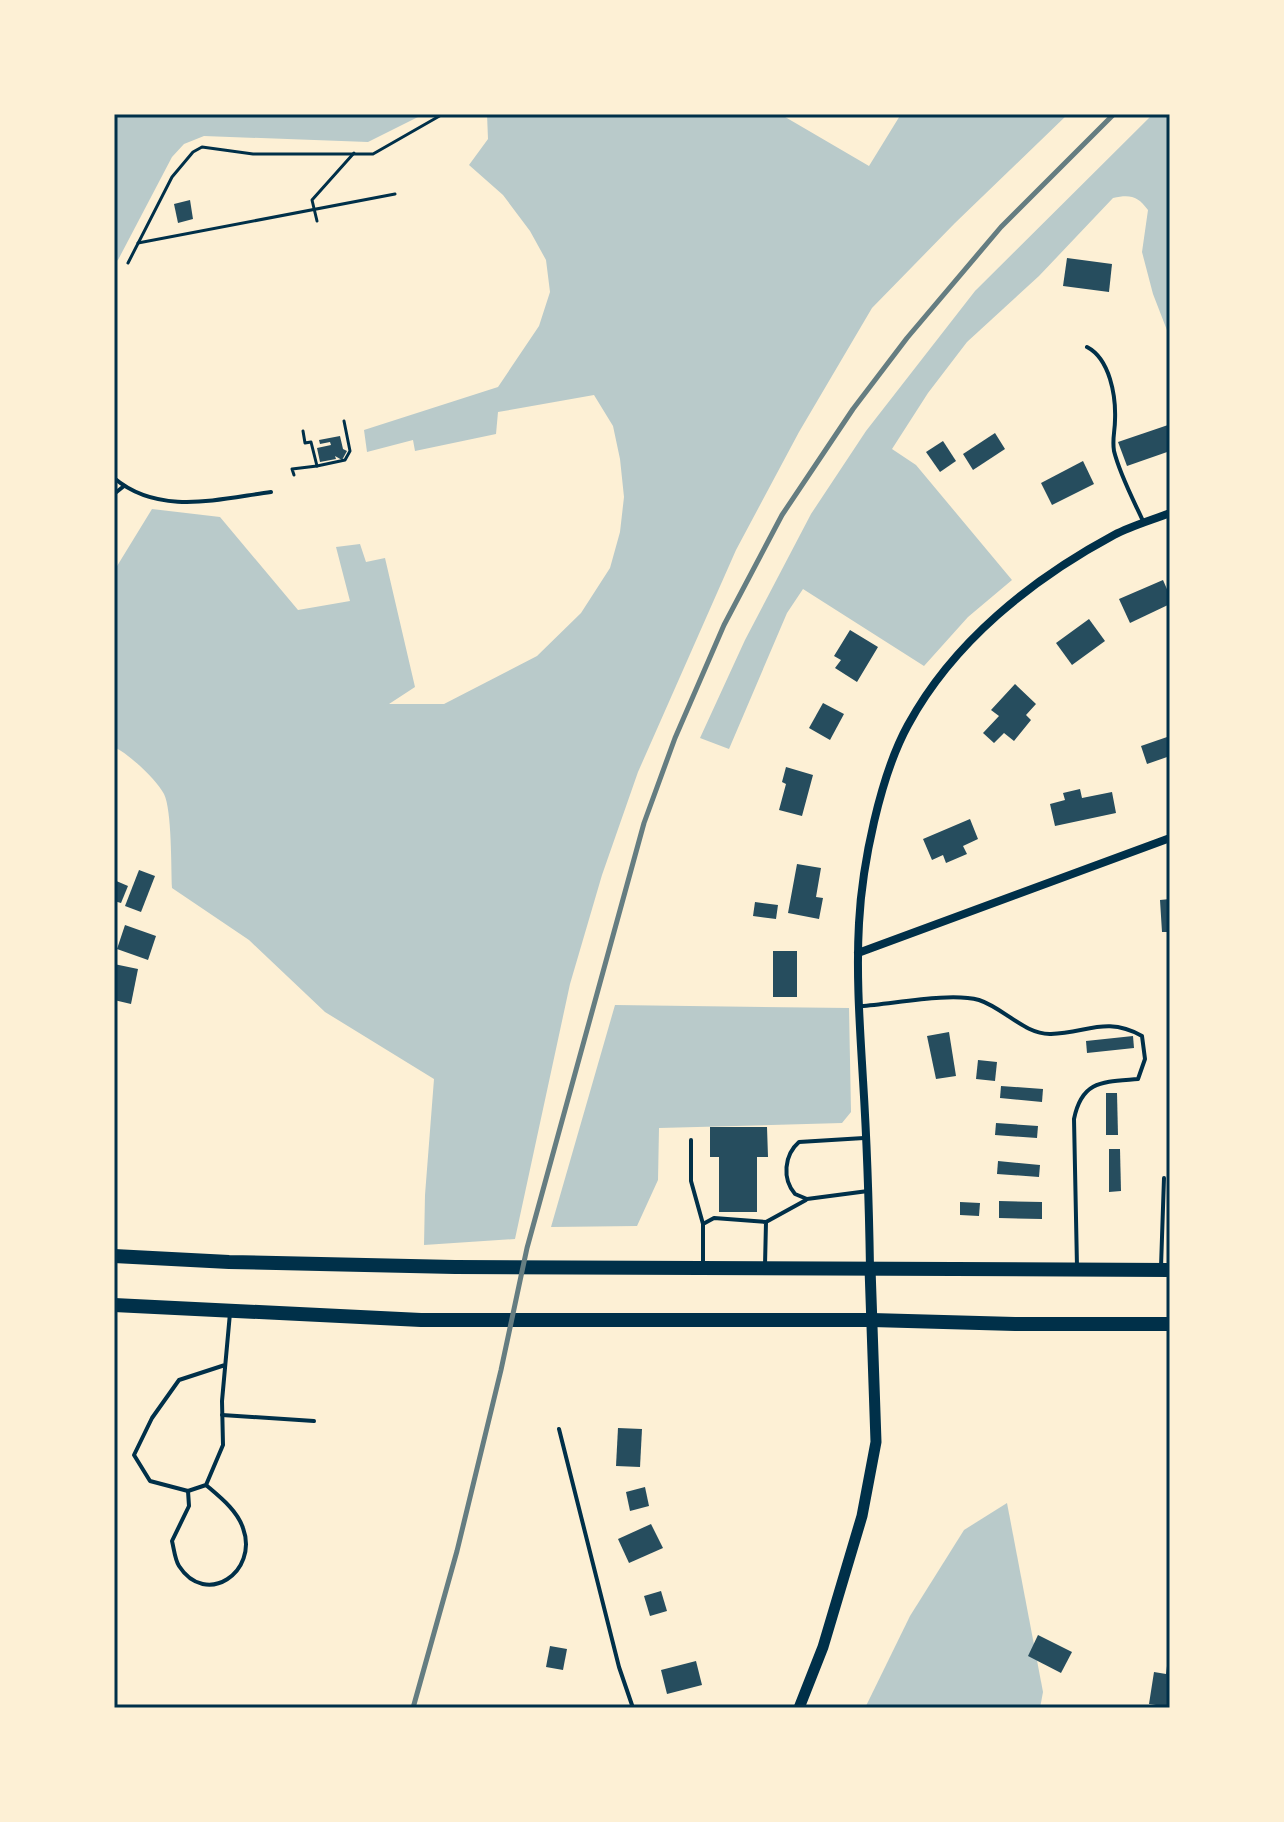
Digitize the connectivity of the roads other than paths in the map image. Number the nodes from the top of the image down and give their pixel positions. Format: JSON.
{"nodes":[{"id":1,"x":1087,"y":347,"type":"dead end"},
{"id":2,"x":114,"y":478,"type":"edge"},
{"id":3,"x":124,"y":486,"type":"junction"},
{"id":4,"x":271,"y":492,"type":"dead end"},
{"id":5,"x":114,"y":494,"type":"edge"},
{"id":6,"x":1170,"y":513,"type":"edge"},
{"id":7,"x":1144,"y":523,"type":"junction"},
{"id":8,"x":1170,"y":838,"type":"edge"},
{"id":9,"x":858,"y":953,"type":"junction"},
{"id":10,"x":859,"y":1006,"type":"junction"},
{"id":11,"x":866,"y":1138,"type":"junction"},
{"id":12,"x":691,"y":1140,"type":"dead end"},
{"id":13,"x":1164,"y":1178,"type":"dead end"},
{"id":14,"x":869,"y":1191,"type":"junction"},
{"id":15,"x":807,"y":1199,"type":"junction"},
{"id":16,"x":766,"y":1222,"type":"junction"},
{"id":17,"x":703,"y":1224,"type":"junction"},
{"id":18,"x":114,"y":1256,"type":"edge"},
{"id":19,"x":703,"y":1268,"type":"junction"},
{"id":20,"x":765,"y":1268,"type":"junction"},
{"id":21,"x":870,"y":1268,"type":"junction"},
{"id":22,"x":1078,"y":1269,"type":"junction"},
{"id":23,"x":1165,"y":1270,"type":"edge"},
{"id":24,"x":114,"y":1305,"type":"edge"},
{"id":25,"x":230,"y":1311,"type":"junction"},
{"id":26,"x":872,"y":1320,"type":"junction"},
{"id":27,"x":1170,"y":1324,"type":"edge"},
{"id":28,"x":225,"y":1365,"type":"junction"},
{"id":29,"x":222,"y":1415,"type":"junction"},
{"id":30,"x":314,"y":1421,"type":"dead end"},
{"id":31,"x":559,"y":1429,"type":"dead end"},
{"id":32,"x":206,"y":1485,"type":"junction"},
{"id":33,"x":188,"y":1491,"type":"junction"},
{"id":34,"x":633,"y":1708,"type":"edge"},
{"id":35,"x":799,"y":1708,"type":"edge"}],
"edges":[{"from":1,"to":7,"type":"lane"},
{"from":2,"to":3,"type":"lane"},
{"from":3,"to":4,"type":"lane"},
{"from":3,"to":5,"type":"lane"},
{"from":6,"to":7,"type":"street"},
{"from":7,"to":9,"type":"street"},
{"from":8,"to":9,"type":"street"},
{"from":9,"to":10,"type":"street"},
{"from":10,"to":11,"type":"street"},
{"from":10,"to":22,"type":"lane"},
{"from":11,"to":14,"type":"street"},
{"from":11,"to":15,"type":"lane"},
{"from":12,"to":17,"type":"lane"},
{"from":13,"to":23,"type":"lane"},
{"from":14,"to":15,"type":"lane"},
{"from":14,"to":21,"type":"street"},
{"from":15,"to":16,"type":"lane"},
{"from":16,"to":17,"type":"lane"},
{"from":16,"to":20,"type":"lane"},
{"from":17,"to":19,"type":"lane"},
{"from":18,"to":19,"type":"highway"},
{"from":19,"to":20,"type":"highway"},
{"from":20,"to":21,"type":"highway"},
{"from":21,"to":22,"type":"highway"},
{"from":21,"to":26,"type":"street"},
{"from":22,"to":23,"type":"highway"},
{"from":24,"to":25,"type":"highway"},
{"from":25,"to":26,"type":"highway"},
{"from":25,"to":28,"type":"lane"},
{"from":26,"to":27,"type":"highway"},
{"from":26,"to":35,"type":"street"},
{"from":28,"to":29,"type":"lane"},
{"from":28,"to":33,"type":"lane"},
{"from":29,"to":30,"type":"lane"},
{"from":29,"to":32,"type":"lane"},
{"from":31,"to":34,"type":"lane"},
{"from":32,"to":33,"type":"lane"},
{"from":32,"to":33,"type":"lane"}]}
